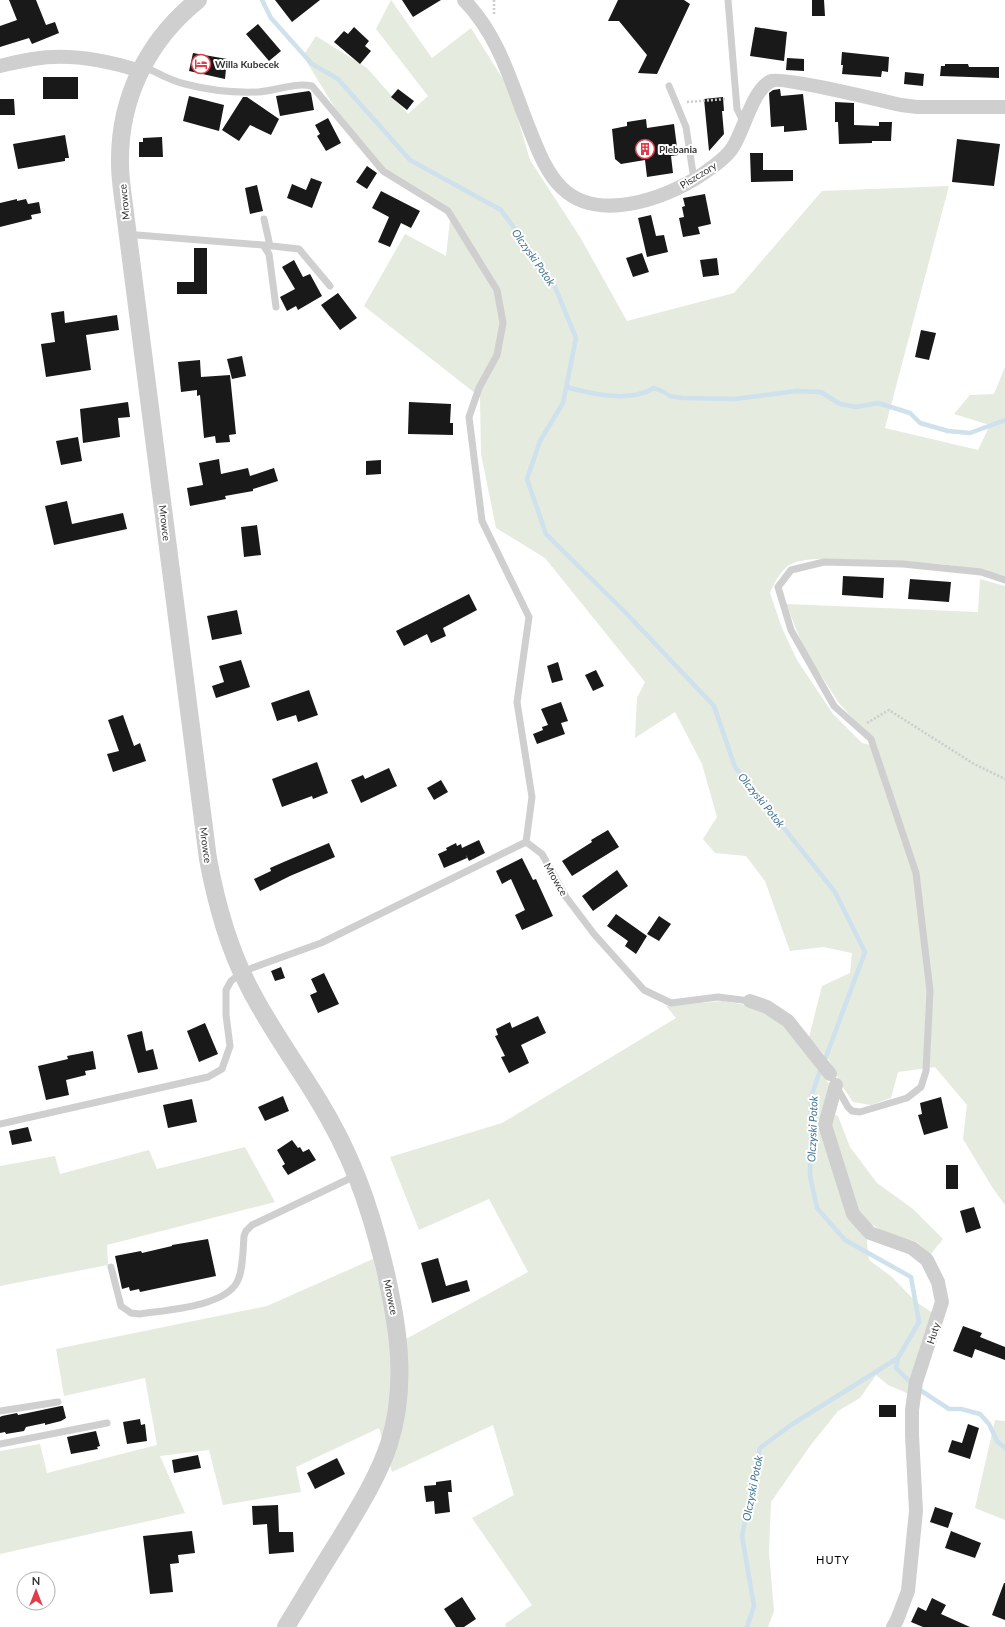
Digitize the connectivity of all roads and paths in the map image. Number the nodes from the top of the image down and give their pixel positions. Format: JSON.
{"nodes":[{"id":1,"x":198,"y":0,"type":"edge"},
{"id":2,"x":464,"y":0,"type":"edge"},
{"id":3,"x":728,"y":0,"type":"edge"},
{"id":4,"x":0,"y":66,"type":"edge"},
{"id":5,"x":141,"y":68,"type":"junction"},
{"id":6,"x":669,"y":86,"type":"dead end"},
{"id":7,"x":736,"y":98,"type":"junction"},
{"id":8,"x":676,"y":103,"type":"junction"},
{"id":9,"x":1005,"y":106,"type":"edge"},
{"id":10,"x":744,"y":123,"type":"junction"},
{"id":11,"x":694,"y":180,"type":"junction"},
{"id":12,"x":264,"y":219,"type":"dead end"},
{"id":13,"x":128,"y":236,"type":"junction"},
{"id":14,"x":267,"y":245,"type":"junction"},
{"id":15,"x":330,"y":286,"type":"dead end"},
{"id":16,"x":276,"y":307,"type":"dead end"},
{"id":17,"x":1005,"y":580,"type":"edge"},
{"id":18,"x":858,"y":728,"type":"junction"},
{"id":19,"x":1005,"y":779,"type":"edge"},
{"id":20,"x":526,"y":842,"type":"junction"},
{"id":21,"x":242,"y":973,"type":"junction"},
{"id":22,"x":750,"y":1001,"type":"joint"},
{"id":23,"x":833,"y":1080,"type":"junction"},
{"id":24,"x":0,"y":1124,"type":"edge"},
{"id":25,"x":357,"y":1175,"type":"junction"},
{"id":26,"x":111,"y":1267,"type":"dead end"},
{"id":27,"x":58,"y":1402,"type":"dead end"},
{"id":28,"x":0,"y":1411,"type":"edge"},
{"id":29,"x":107,"y":1423,"type":"dead end"},
{"id":30,"x":0,"y":1444,"type":"edge"},
{"id":31,"x":286,"y":1627,"type":"edge"},
{"id":32,"x":893,"y":1627,"type":"edge"}],
"edges":[{"from":1,"to":5,"type":"street","name":"Mrowce"},
{"from":2,"to":11,"type":"street","name":"Piszczory"},
{"from":3,"to":7,"type":"lane"},
{"from":4,"to":5,"type":"street"},
{"from":5,"to":13,"type":"street","name":"Mrowce"},
{"from":5,"to":20,"type":"lane"},
{"from":6,"to":8,"type":"lane"},
{"from":7,"to":8,"type":"path"},
{"from":7,"to":10,"type":"lane"},
{"from":8,"to":11,"type":"lane"},
{"from":9,"to":10,"type":"street","name":"Piszczory"},
{"from":10,"to":11,"type":"street","name":"Piszczory"},
{"from":12,"to":14,"type":"lane"},
{"from":13,"to":14,"type":"lane"},
{"from":13,"to":21,"type":"street","name":"Mrowce"},
{"from":14,"to":15,"type":"lane"},
{"from":14,"to":16,"type":"lane"},
{"from":17,"to":18,"type":"lane"},
{"from":18,"to":19,"type":"path"},
{"from":18,"to":23,"type":"lane"},
{"from":20,"to":21,"type":"lane"},
{"from":20,"to":22,"type":"lane","name":"Mrowce"},
{"from":21,"to":24,"type":"lane"},
{"from":21,"to":25,"type":"street","name":"Mrowce"},
{"from":22,"to":23,"type":"street","name":"Mrowce"},
{"from":23,"to":32,"type":"street","name":"Huty"},
{"from":25,"to":26,"type":"lane"},
{"from":25,"to":31,"type":"street","name":"Mrowce"},
{"from":27,"to":28,"type":"lane"},
{"from":29,"to":30,"type":"lane"}]}
